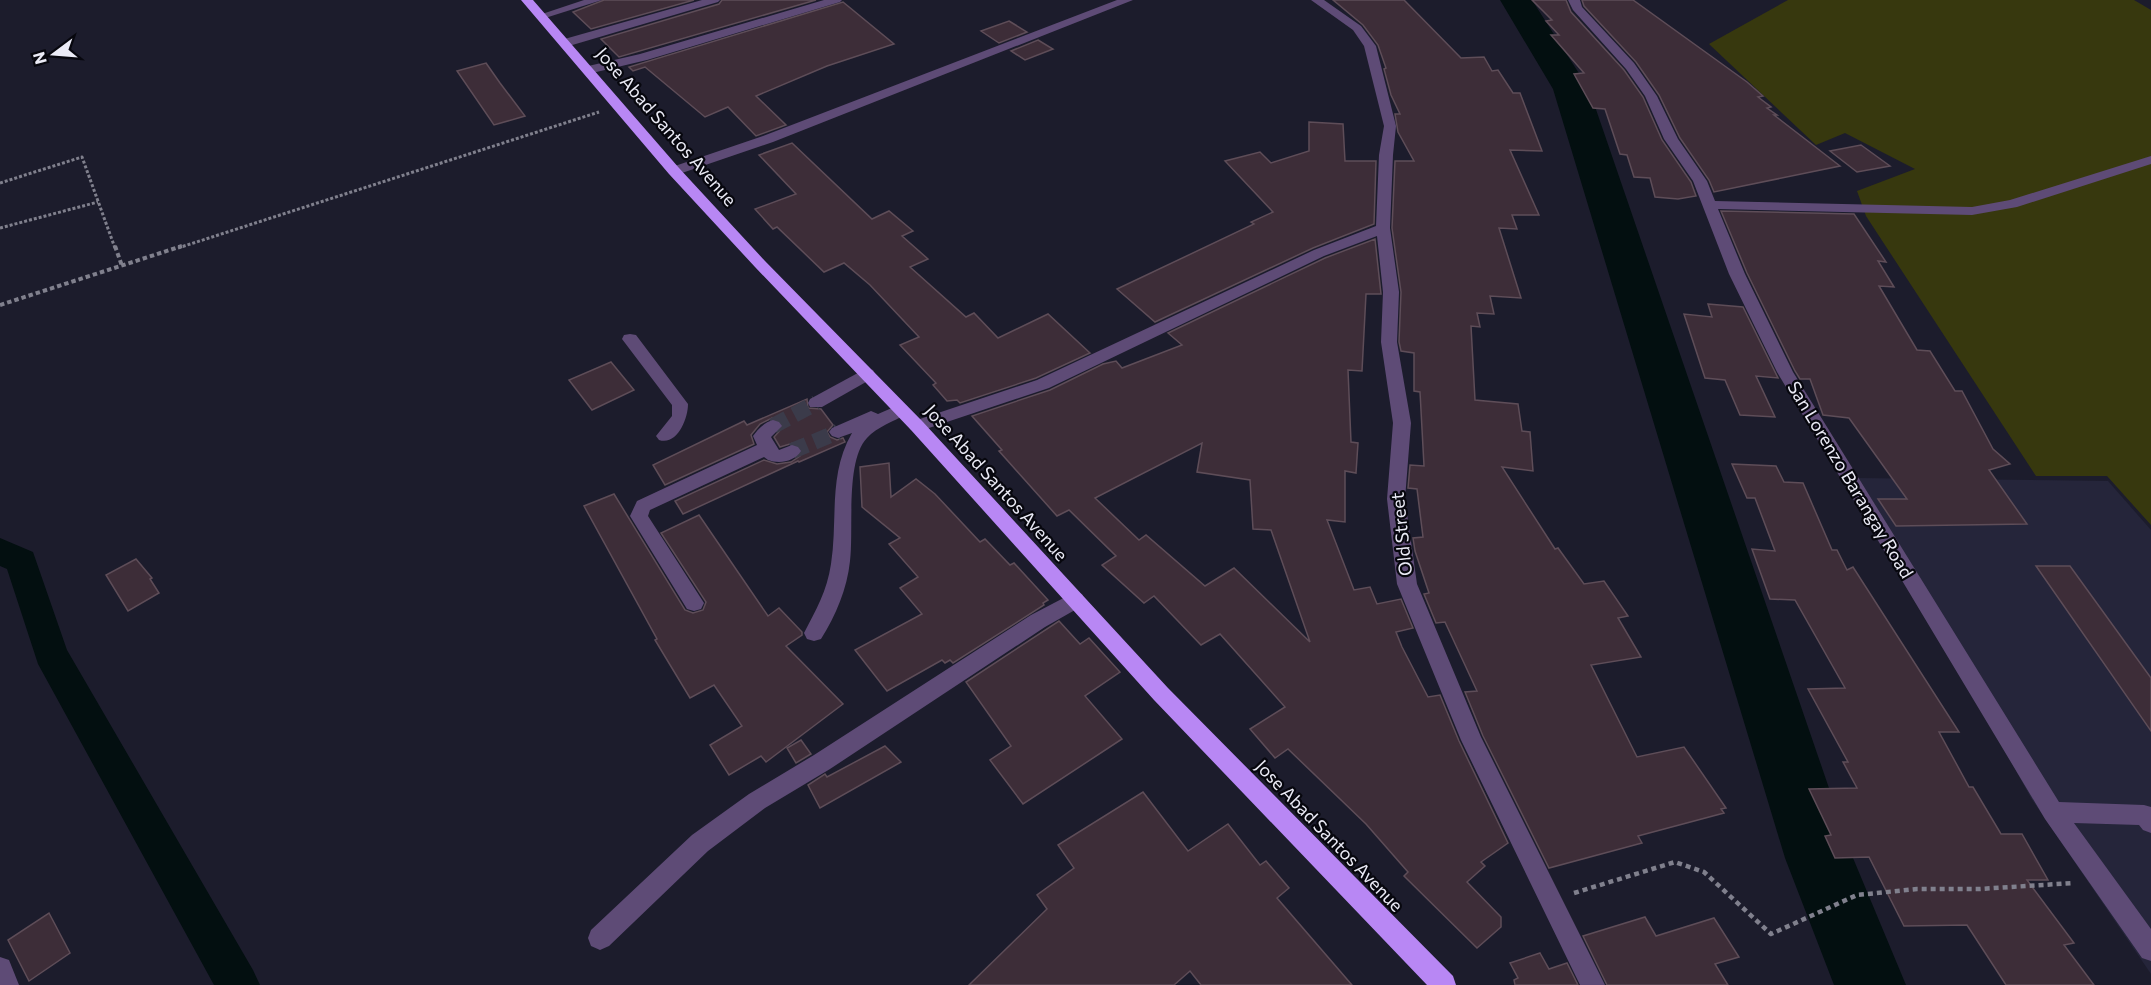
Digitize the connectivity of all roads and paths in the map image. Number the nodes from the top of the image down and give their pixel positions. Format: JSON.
{"nodes":[{"id":1,"x":527,"y":0,"type":"edge"},
{"id":2,"x":596,"y":0,"type":"edge"},
{"id":3,"x":714,"y":0,"type":"edge"},
{"id":4,"x":836,"y":0,"type":"edge"},
{"id":5,"x":1127,"y":0,"type":"edge"},
{"id":6,"x":1317,"y":0,"type":"edge"},
{"id":7,"x":1574,"y":0,"type":"edge"},
{"id":8,"x":542,"y":16,"type":"junction"},
{"id":9,"x":564,"y":43,"type":"junction"},
{"id":10,"x":588,"y":70,"type":"junction"},
{"id":11,"x":581,"y":117,"type":"dead end"},
{"id":12,"x":2151,"y":160,"type":"edge"},
{"id":13,"x":674,"y":171,"type":"junction"},
{"id":14,"x":0,"y":183,"type":"edge"},
{"id":15,"x":98,"y":202,"type":"junction"},
{"id":16,"x":1710,"y":206,"type":"junction"},
{"id":17,"x":0,"y":228,"type":"edge"},
{"id":18,"x":1383,"y":228,"type":"junction"},
{"id":19,"x":122,"y":266,"type":"junction"},
{"id":20,"x":0,"y":306,"type":"edge"},
{"id":21,"x":630,"y":339,"type":"dead end"},
{"id":22,"x":867,"y":374,"type":"junction"},
{"id":23,"x":816,"y":403,"type":"tunnel mouth"},
{"id":24,"x":899,"y":408,"type":"junction"},
{"id":25,"x":773,"y":426,"type":"dead end"},
{"id":26,"x":917,"y":426,"type":"junction"},
{"id":27,"x":838,"y":432,"type":"tunnel mouth"},
{"id":28,"x":664,"y":436,"type":"dead end"},
{"id":29,"x":767,"y":448,"type":"junction"},
{"id":30,"x":792,"y":451,"type":"tunnel mouth"},
{"id":31,"x":1075,"y":600,"type":"junction"},
{"id":32,"x":694,"y":603,"type":"dead end"},
{"id":33,"x":814,"y":633,"type":"dead end"},
{"id":34,"x":2053,"y":812,"type":"junction"},
{"id":35,"x":2151,"y":823,"type":"edge"},
{"id":36,"x":2104,"y":881,"type":"junction"},
{"id":37,"x":1552,"y":900,"type":"junction"},
{"id":38,"x":600,"y":938,"type":"dead end"},
{"id":39,"x":2151,"y":949,"type":"edge"},
{"id":40,"x":0,"y":969,"type":"edge"},
{"id":41,"x":7,"y":985,"type":"edge"},
{"id":42,"x":1444,"y":985,"type":"edge"},
{"id":43,"x":1593,"y":985,"type":"edge"}],
"edges":[{"from":1,"to":8,"type":"highway","name":"Jose Abad Santos Avenue"},
{"from":2,"to":8,"type":"street"},
{"from":3,"to":9,"type":"street"},
{"from":4,"to":10,"type":"street"},
{"from":5,"to":13,"type":"street"},
{"from":6,"to":18,"type":"street","name":"Old Street"},
{"from":7,"to":16,"type":"street","name":"San Lorenzo Barangay Road"},
{"from":8,"to":9,"type":"highway","name":"Jose Abad Santos Avenue"},
{"from":9,"to":10,"type":"highway","name":"Jose Abad Santos Avenue"},
{"from":10,"to":13,"type":"highway","name":"Jose Abad Santos Avenue"},
{"from":11,"to":19,"type":"path"},
{"from":12,"to":16,"type":"street"},
{"from":13,"to":22,"type":"highway","name":"Jose Abad Santos Avenue"},
{"from":14,"to":15,"type":"path"},
{"from":15,"to":17,"type":"path"},
{"from":15,"to":19,"type":"path"},
{"from":16,"to":34,"type":"street","name":"San Lorenzo Barangay Road"},
{"from":18,"to":26,"type":"street"},
{"from":18,"to":37,"type":"street","name":"Old Street"},
{"from":19,"to":20,"type":"path"},
{"from":21,"to":28,"type":"street"},
{"from":22,"to":23,"type":"street"},
{"from":22,"to":24,"type":"highway","name":"Jose Abad Santos Avenue"},
{"from":24,"to":26,"type":"highway","name":"Jose Abad Santos Avenue"},
{"from":24,"to":27,"type":"street"},
{"from":24,"to":33,"type":"street"},
{"from":25,"to":29,"type":"street"},
{"from":26,"to":31,"type":"highway","name":"Jose Abad Santos Avenue"},
{"from":29,"to":30,"type":"street"},
{"from":29,"to":32,"type":"street"},
{"from":31,"to":38,"type":"street"},
{"from":31,"to":42,"type":"highway","name":"Jose Abad Santos Avenue"},
{"from":34,"to":35,"type":"street"},
{"from":34,"to":36,"type":"street","name":"San Lorenzo Barangay Road"},
{"from":36,"to":37,"type":"path"},
{"from":36,"to":39,"type":"street","name":"San Lorenzo Barangay Road"},
{"from":37,"to":43,"type":"street","name":"Old Street"},
{"from":40,"to":41,"type":"street"}]}
